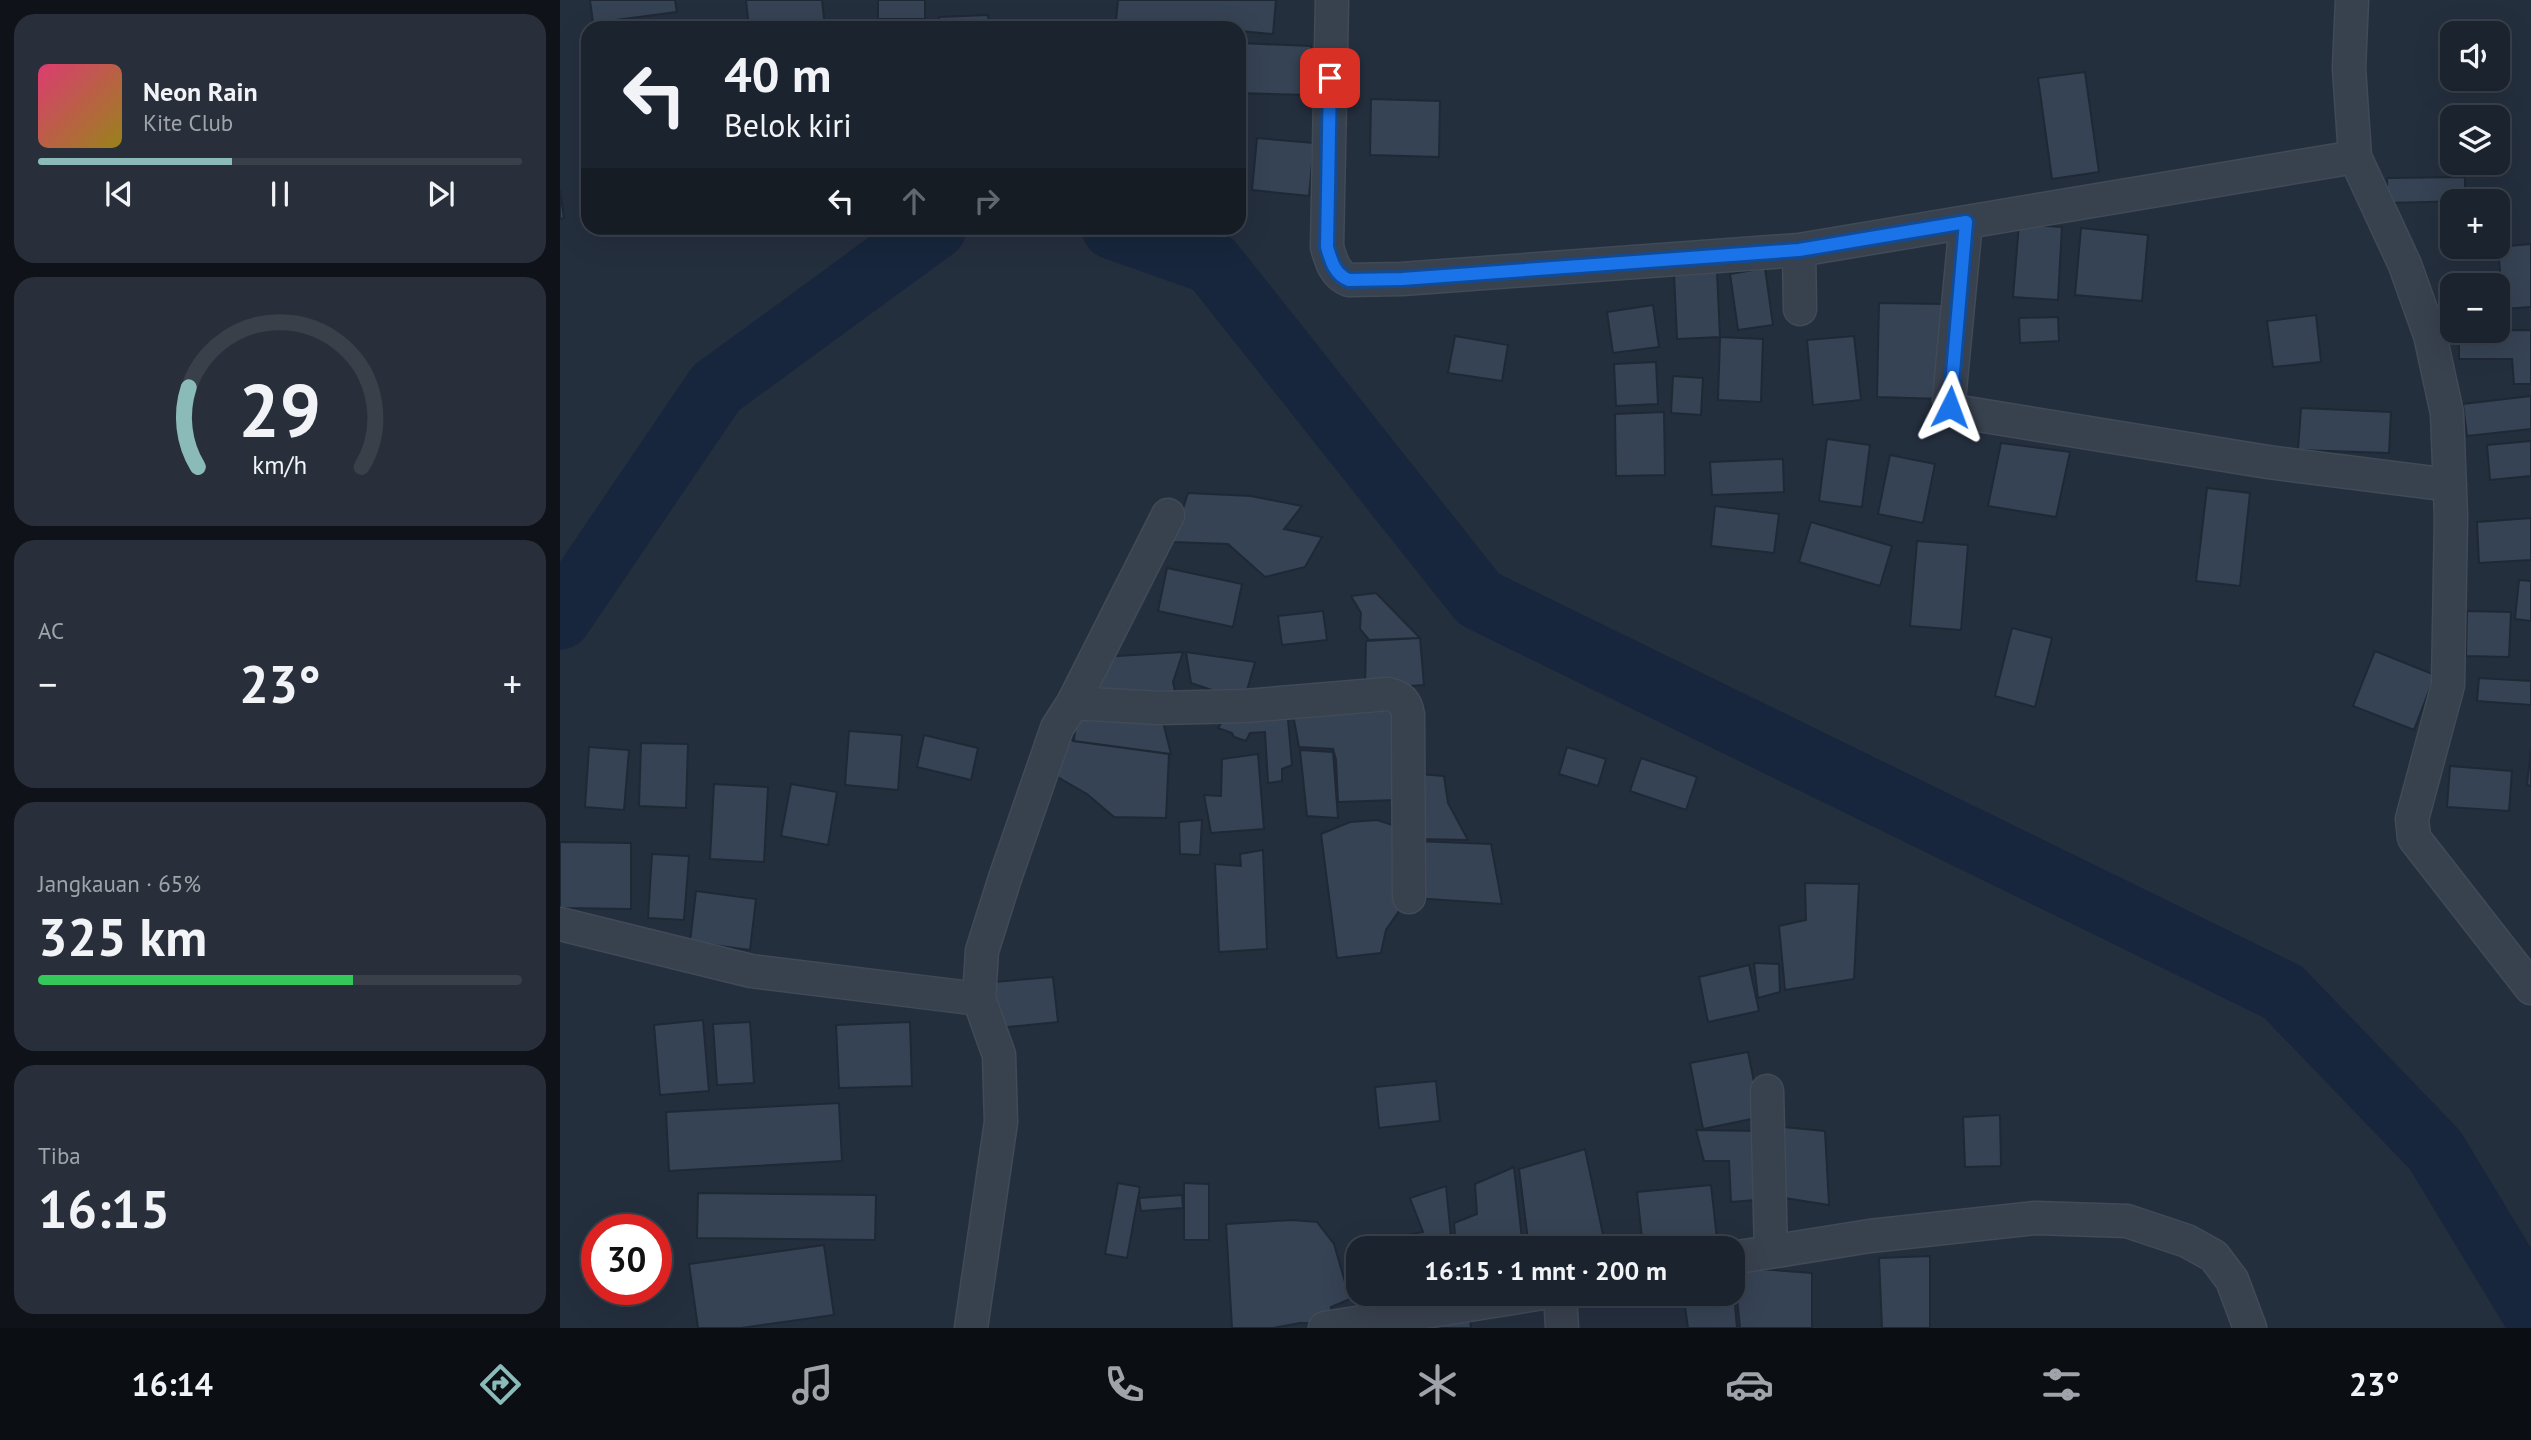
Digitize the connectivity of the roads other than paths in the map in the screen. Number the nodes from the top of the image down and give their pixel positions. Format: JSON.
{"nodes":[{"id":1,"x":1332,"y":0,"type":"edge"},
{"id":2,"x":2351,"y":0,"type":"edge"},
{"id":3,"x":2355,"y":158,"type":"junction"},
{"id":4,"x":1966,"y":222,"type":"junction"},
{"id":5,"x":1799,"y":250,"type":"junction"},
{"id":6,"x":1800,"y":309,"type":"dead end"},
{"id":7,"x":2450,"y":485,"type":"junction"},
{"id":8,"x":1168,"y":515,"type":"dead end"},
{"id":9,"x":1073,"y":703,"type":"junction"},
{"id":10,"x":1409,"y":897,"type":"dead end"},
{"id":11,"x":560,"y":924,"type":"edge"},
{"id":12,"x":2531,"y":988,"type":"edge"},
{"id":13,"x":979,"y":999,"type":"junction"},
{"id":14,"x":1767,"y":1091,"type":"dead end"},
{"id":15,"x":1771,"y":1252,"type":"junction"},
{"id":16,"x":1745,"y":1256,"type":"edge"},
{"id":17,"x":1462,"y":1306,"type":"edge"},
{"id":18,"x":1561,"y":1306,"type":"edge"},
{"id":19,"x":971,"y":1328,"type":"edge"},
{"id":20,"x":1325,"y":1328,"type":"edge"},
{"id":21,"x":1562,"y":1328,"type":"edge"},
{"id":22,"x":2250,"y":1328,"type":"edge"}],
"edges":[{"from":1,"to":5,"type":"street"},
{"from":2,"to":3,"type":"street"},
{"from":3,"to":4,"type":"street"},
{"from":3,"to":7,"type":"street"},
{"from":4,"to":5,"type":"street"},
{"from":4,"to":7,"type":"street"},
{"from":5,"to":6,"type":"street"},
{"from":7,"to":12,"type":"street"},
{"from":8,"to":9,"type":"street"},
{"from":9,"to":10,"type":"street"},
{"from":9,"to":13,"type":"street"},
{"from":11,"to":13,"type":"street"},
{"from":13,"to":19,"type":"street"},
{"from":14,"to":15,"type":"street"},
{"from":15,"to":16,"type":"street"},
{"from":15,"to":22,"type":"street"},
{"from":17,"to":20,"type":"street"},
{"from":18,"to":21,"type":"street"}]}
